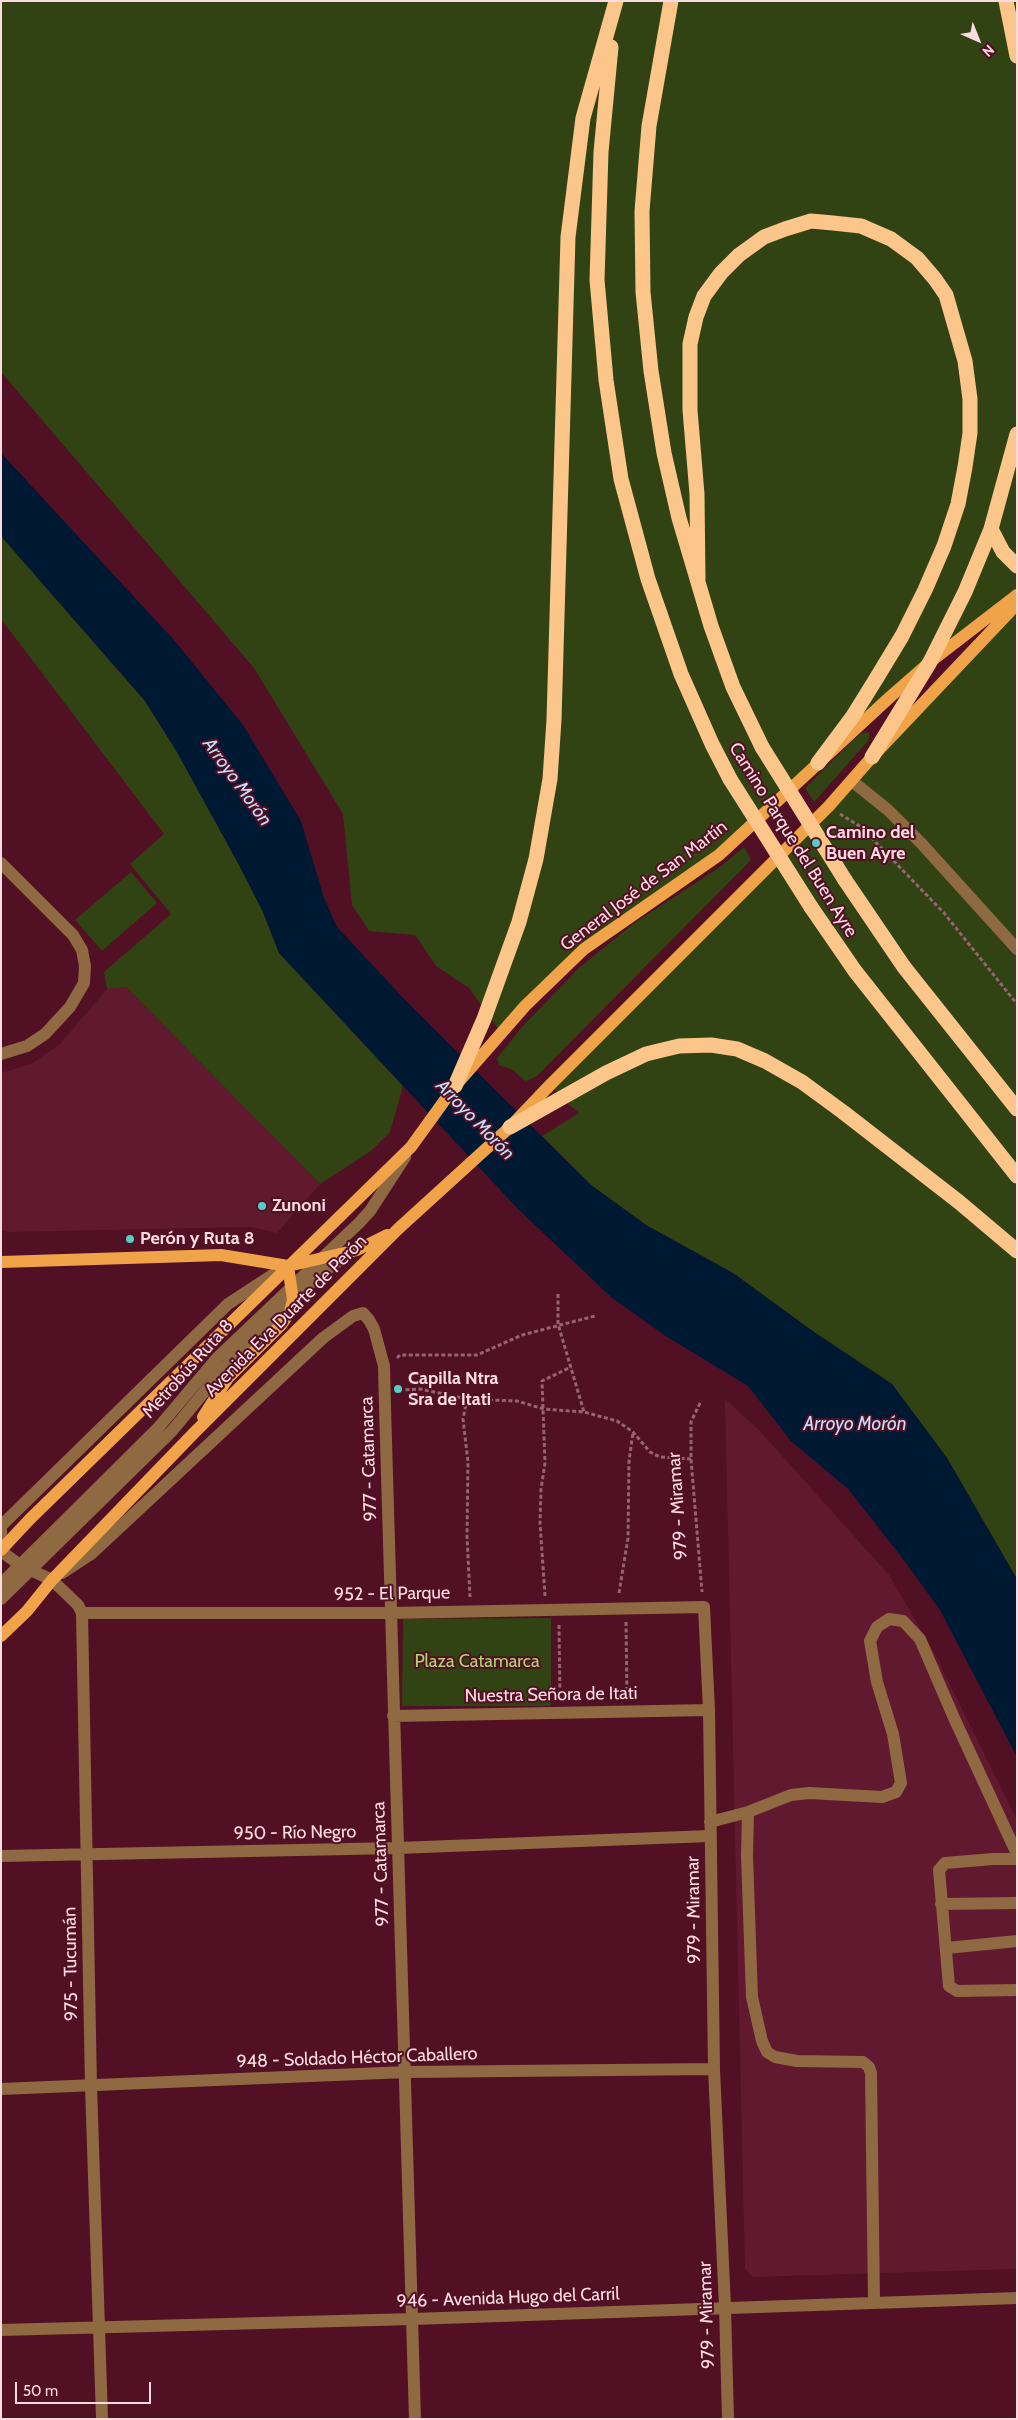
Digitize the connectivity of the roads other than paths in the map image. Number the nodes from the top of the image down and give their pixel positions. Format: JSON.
{"nodes":[{"id":1,"x":618,"y":1,"type":"edge"},
{"id":2,"x":671,"y":1,"type":"edge"},
{"id":3,"x":1006,"y":1,"type":"edge"},
{"id":4,"x":1017,"y":56,"type":"edge"},
{"id":5,"x":1017,"y":434,"type":"edge"},
{"id":6,"x":991,"y":530,"type":"junction"},
{"id":7,"x":1017,"y":566,"type":"edge"},
{"id":8,"x":698,"y":579,"type":"junction"},
{"id":9,"x":1017,"y":595,"type":"edge"},
{"id":10,"x":1017,"y":604,"type":"edge"},
{"id":11,"x":930,"y":662,"type":"junction"},
{"id":12,"x":872,"y":757,"type":"junction"},
{"id":13,"x":818,"y":764,"type":"junction"},
{"id":14,"x":852,"y":782,"type":"junction"},
{"id":15,"x":1,"y":863,"type":"edge"},
{"id":16,"x":1017,"y":949,"type":"edge"},
{"id":17,"x":501,"y":1033,"type":"joint"},
{"id":18,"x":1,"y":1054,"type":"edge"},
{"id":19,"x":455,"y":1086,"type":"junction"},
{"id":20,"x":1017,"y":1109,"type":"edge"},
{"id":21,"x":510,"y":1127,"type":"junction"},
{"id":22,"x":411,"y":1147,"type":"junction"},
{"id":23,"x":1017,"y":1176,"type":"edge"},
{"id":24,"x":398,"y":1229,"type":"junction"},
{"id":25,"x":1017,"y":1251,"type":"edge"},
{"id":26,"x":350,"y":1252,"type":"junction"},
{"id":27,"x":319,"y":1260,"type":"junction"},
{"id":28,"x":1,"y":1262,"type":"edge"},
{"id":29,"x":288,"y":1266,"type":"junction"},
{"id":30,"x":292,"y":1287,"type":"junction"},
{"id":31,"x":293,"y":1300,"type":"junction"},
{"id":32,"x":363,"y":1313,"type":"joint"},
{"id":33,"x":228,"y":1378,"type":"junction"},
{"id":34,"x":191,"y":1410,"type":"junction"},
{"id":35,"x":193,"y":1434,"type":"junction"},
{"id":36,"x":2,"y":1523,"type":"edge"},
{"id":37,"x":1,"y":1546,"type":"edge"},
{"id":38,"x":1,"y":1550,"type":"edge"},
{"id":39,"x":26,"y":1568,"type":"junction"},
{"id":40,"x":52,"y":1580,"type":"junction"},
{"id":41,"x":1,"y":1584,"type":"edge"},
{"id":42,"x":1,"y":1599,"type":"edge"},
{"id":43,"x":704,"y":1607,"type":"joint"},
{"id":44,"x":82,"y":1613,"type":"junction"},
{"id":45,"x":390,"y":1613,"type":"junction"},
{"id":46,"x":1,"y":1636,"type":"edge"},
{"id":47,"x":709,"y":1710,"type":"junction"},
{"id":48,"x":393,"y":1716,"type":"junction"},
{"id":49,"x":748,"y":1812,"type":"junction"},
{"id":50,"x":710,"y":1822,"type":"junction"},
{"id":51,"x":710,"y":1836,"type":"junction"},
{"id":52,"x":398,"y":1848,"type":"junction"},
{"id":53,"x":86,"y":1853,"type":"junction"},
{"id":54,"x":1017,"y":1854,"type":"edge"},
{"id":55,"x":1,"y":1856,"type":"edge"},
{"id":56,"x":1017,"y":1859,"type":"edge"},
{"id":57,"x":1017,"y":1903,"type":"edge"},
{"id":58,"x":941,"y":1904,"type":"junction"},
{"id":59,"x":1017,"y":1941,"type":"edge"},
{"id":60,"x":947,"y":1948,"type":"junction"},
{"id":61,"x":1017,"y":1990,"type":"edge"},
{"id":62,"x":714,"y":2069,"type":"junction"},
{"id":63,"x":406,"y":2072,"type":"junction"},
{"id":64,"x":91,"y":2086,"type":"junction"},
{"id":65,"x":1,"y":2089,"type":"edge"},
{"id":66,"x":1017,"y":2298,"type":"edge"},
{"id":67,"x":874,"y":2302,"type":"junction"},
{"id":68,"x":725,"y":2307,"type":"junction"},
{"id":69,"x":413,"y":2319,"type":"junction"},
{"id":70,"x":100,"y":2328,"type":"junction"},
{"id":71,"x":1,"y":2330,"type":"edge"},
{"id":72,"x":102,"y":2419,"type":"edge"},
{"id":73,"x":415,"y":2419,"type":"edge"},
{"id":74,"x":728,"y":2419,"type":"edge"}],
"edges":[{"from":1,"to":19,"type":"highway"},
{"from":1,"to":23,"type":"highway","name":"Camino Parque del Buen Ayre","bridge":true},
{"from":2,"to":8,"type":"highway","name":"Camino Parque del Buen Ayre"},
{"from":3,"to":4,"type":"highway"},
{"from":5,"to":6,"type":"highway"},
{"from":6,"to":7,"type":"highway"},
{"from":6,"to":11,"type":"highway"},
{"from":8,"to":13,"type":"highway"},
{"from":8,"to":20,"type":"highway","name":"Camino Parque del Buen Ayre","bridge":true},
{"from":9,"to":11,"type":"main road","name":"General José de San Martín"},
{"from":10,"to":12,"type":"main road"},
{"from":11,"to":12,"type":"highway"},
{"from":11,"to":13,"type":"main road","name":"General José de San Martín"},
{"from":12,"to":14,"type":"main road"},
{"from":13,"to":17,"type":"main road","name":"General José de San Martín"},
{"from":14,"to":16,"type":"street"},
{"from":14,"to":21,"type":"main road","name":"Avenida Eva Duarte de Perón"},
{"from":15,"to":18,"type":"street"},
{"from":17,"to":19,"type":"main road","name":"Avenida Eva Duarte de Perón"},
{"from":19,"to":22,"type":"main road","name":"Avenida Eva Duarte de Perón"},
{"from":21,"to":24,"type":"main road","name":"Avenida Eva Duarte de Perón"},
{"from":21,"to":25,"type":"highway"},
{"from":22,"to":27,"type":"street","name":"Metrobús Ruta 8"},
{"from":22,"to":29,"type":"main road","name":"Avenida Eva Duarte de Perón"},
{"from":24,"to":26,"type":"main road"},
{"from":24,"to":35,"type":"main road","name":"Avenida Eva Duarte de Perón"},
{"from":26,"to":27,"type":"main road"},
{"from":26,"to":31,"type":"street","name":"Metrobús Ruta 8"},
{"from":27,"to":29,"type":"main road"},
{"from":27,"to":30,"type":"street","name":"Metrobús Ruta 8"},
{"from":28,"to":29,"type":"main road"},
{"from":29,"to":30,"type":"main road"},
{"from":29,"to":36,"type":"street","name":"Avenida Eva Duarte de Perón"},
{"from":29,"to":38,"type":"main road","name":"Avenida Eva Duarte de Perón"},
{"from":30,"to":31,"type":"main road"},
{"from":30,"to":39,"type":"street","name":"Metrobús Ruta 8"},
{"from":31,"to":33,"type":"main road"},
{"from":31,"to":34,"type":"street","name":"Metrobús Ruta 8"},
{"from":32,"to":40,"type":"street","name":"Avenida Eva Duarte de Perón"},
{"from":32,"to":45,"type":"street","name":"977 - Catamarca"},
{"from":33,"to":34,"type":"street","name":"Metrobús Ruta 8"},
{"from":33,"to":35,"type":"main road"},
{"from":34,"to":39,"type":"street","name":"Metrobús Ruta 8"},
{"from":35,"to":40,"type":"main road","name":"Avenida Eva Duarte de Perón"},
{"from":36,"to":37,"type":"street"},
{"from":38,"to":39,"type":"street"},
{"from":39,"to":40,"type":"street"},
{"from":39,"to":41,"type":"street","name":"Metrobús Ruta 8"},
{"from":39,"to":42,"type":"street","name":"Metrobús Ruta 8"},
{"from":40,"to":44,"type":"street"},
{"from":40,"to":46,"type":"main road","name":"Avenida Eva Duarte de Perón"},
{"from":43,"to":45,"type":"street","name":"952 - El Parque"},
{"from":43,"to":47,"type":"street","name":"979 - Miramar"},
{"from":44,"to":45,"type":"street","name":"952 - El Parque"},
{"from":44,"to":53,"type":"street","name":"975 - Tucumán"},
{"from":45,"to":48,"type":"street","name":"977 - Catamarca"},
{"from":47,"to":48,"type":"street","name":"Nuestra Señora de Itati"},
{"from":47,"to":50,"type":"street","name":"979 - Miramar"},
{"from":48,"to":52,"type":"street","name":"977 - Catamarca"},
{"from":49,"to":50,"type":"street"},
{"from":49,"to":54,"type":"street"},
{"from":49,"to":67,"type":"street"},
{"from":50,"to":51,"type":"street","name":"979 - Miramar"},
{"from":51,"to":52,"type":"street","name":"950 - Río Negro"},
{"from":51,"to":62,"type":"street","name":"979 - Miramar"},
{"from":52,"to":53,"type":"street","name":"950 - Río Negro"},
{"from":52,"to":63,"type":"street","name":"977 - Catamarca"},
{"from":53,"to":55,"type":"street","name":"950 - Río Negro"},
{"from":53,"to":64,"type":"street","name":"975 - Tucumán"},
{"from":56,"to":58,"type":"street"},
{"from":57,"to":58,"type":"street"},
{"from":58,"to":60,"type":"street"},
{"from":59,"to":60,"type":"street"},
{"from":60,"to":61,"type":"street"},
{"from":62,"to":63,"type":"street","name":"948 - Soldado Héctor Caballero"},
{"from":62,"to":68,"type":"street","name":"979 - Miramar"},
{"from":63,"to":64,"type":"street","name":"948 - Soldado Héctor Caballero"},
{"from":63,"to":69,"type":"street","name":"977 - Catamarca"},
{"from":64,"to":65,"type":"street","name":"948 - Soldado Héctor Caballero"},
{"from":64,"to":70,"type":"street","name":"975 - Tucumán"},
{"from":66,"to":67,"type":"street","name":"946 - Avenida Hugo del Carril"},
{"from":67,"to":68,"type":"street","name":"946 - Avenida Hugo del Carril"},
{"from":68,"to":69,"type":"street","name":"946 - Avenida Hugo del Carril"},
{"from":68,"to":74,"type":"street","name":"979 - Miramar"},
{"from":69,"to":70,"type":"street","name":"946 - Avenida Hugo del Carril"},
{"from":69,"to":73,"type":"street","name":"977 - Catamarca"},
{"from":70,"to":71,"type":"street","name":"946 - Avenida Hugo del Carril"},
{"from":70,"to":72,"type":"street","name":"975 - Tucumán"}]}
